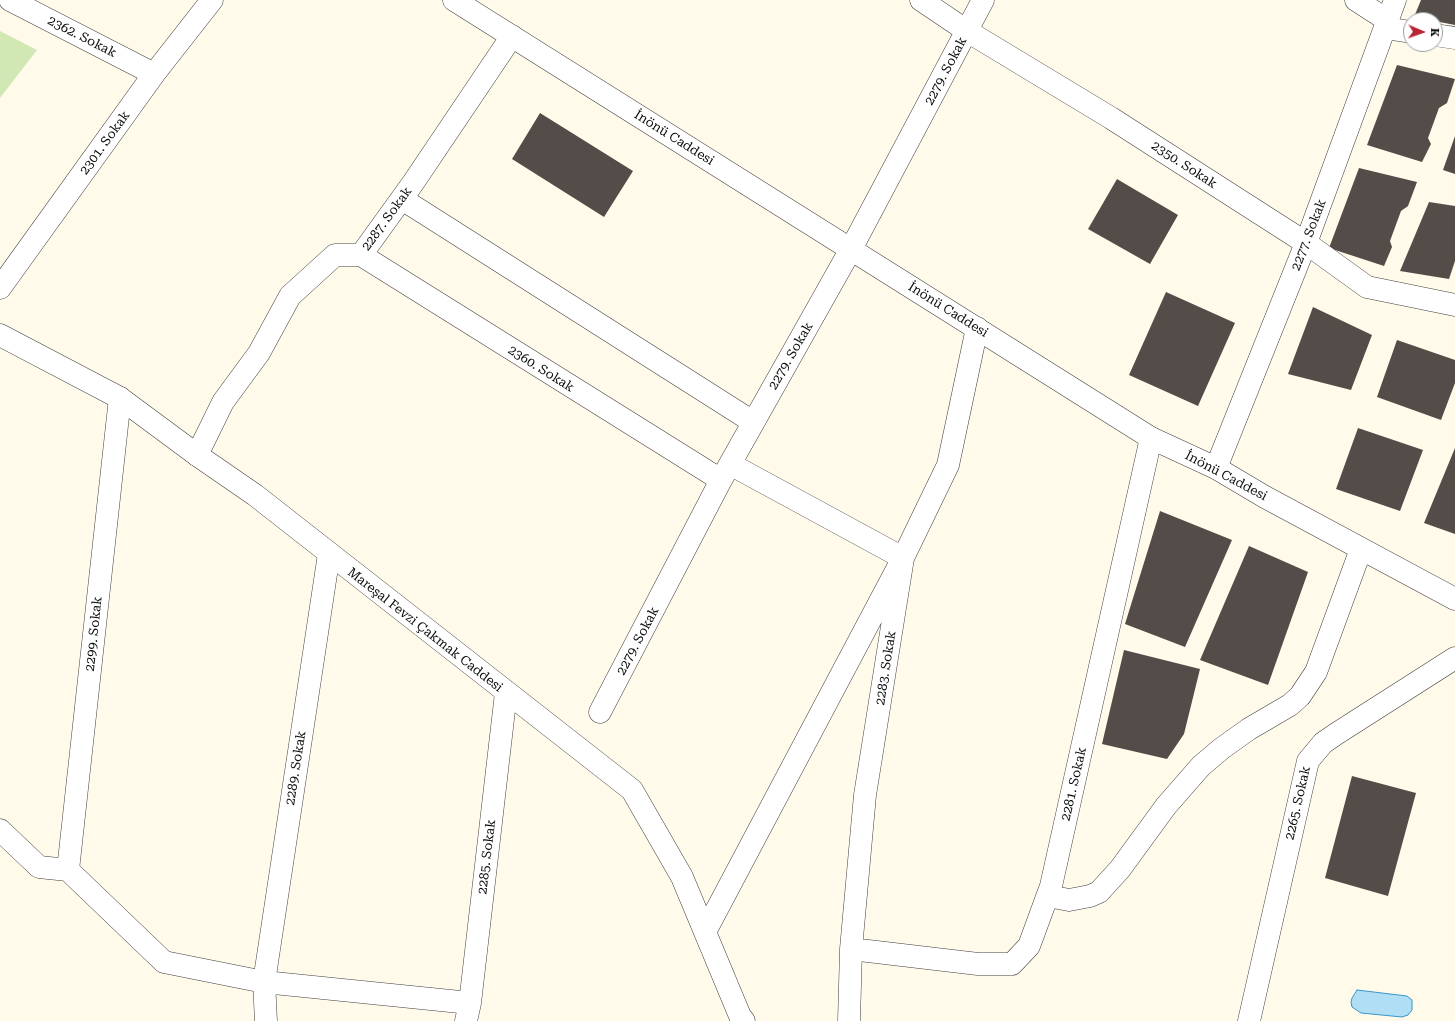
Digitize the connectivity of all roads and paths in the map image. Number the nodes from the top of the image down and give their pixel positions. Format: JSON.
{"nodes":[{"id":1,"x":10,"y":0,"type":"edge"},
{"id":2,"x":212,"y":0,"type":"edge"},
{"id":3,"x":454,"y":0,"type":"edge"},
{"id":4,"x":922,"y":0,"type":"edge"},
{"id":5,"x":983,"y":0,"type":"edge"},
{"id":6,"x":1356,"y":0,"type":"edge"},
{"id":7,"x":1389,"y":16,"type":"edge"},
{"id":8,"x":1403,"y":26,"type":"edge"},
{"id":9,"x":967,"y":31,"type":"junction"},
{"id":10,"x":512,"y":36,"type":"junction"},
{"id":11,"x":1443,"y":36,"type":"edge"},
{"id":12,"x":1455,"y":38,"type":"edge"},
{"id":13,"x":154,"y":74,"type":"junction"},
{"id":14,"x":402,"y":199,"type":"junction"},
{"id":15,"x":1306,"y":243,"type":"junction"},
{"id":16,"x":851,"y":249,"type":"junction"},
{"id":17,"x":361,"y":255,"type":"junction"},
{"id":18,"x":0,"y":288,"type":"edge"},
{"id":19,"x":1455,"y":305,"type":"edge"},
{"id":20,"x":977,"y":328,"type":"junction"},
{"id":21,"x":0,"y":335,"type":"edge"},
{"id":22,"x":120,"y":398,"type":"junction"},
{"id":23,"x":753,"y":422,"type":"junction"},
{"id":24,"x":1151,"y":438,"type":"junction"},
{"id":25,"x":197,"y":455,"type":"junction"},
{"id":26,"x":1216,"y":468,"type":"junction"},
{"id":27,"x":726,"y":472,"type":"junction"},
{"id":28,"x":1361,"y":549,"type":"junction"},
{"id":29,"x":329,"y":554,"type":"junction"},
{"id":30,"x":902,"y":558,"type":"junction"},
{"id":31,"x":1455,"y":599,"type":"edge"},
{"id":32,"x":1455,"y":658,"type":"edge"},
{"id":33,"x":506,"y":693,"type":"junction"},
{"id":34,"x":600,"y":712,"type":"dead end"},
{"id":35,"x":0,"y":830,"type":"edge"},
{"id":36,"x":68,"y":870,"type":"junction"},
{"id":37,"x":1048,"y":896,"type":"junction"},
{"id":38,"x":706,"y":930,"type":"junction"},
{"id":39,"x":851,"y":949,"type":"junction"},
{"id":40,"x":264,"y":982,"type":"junction"},
{"id":41,"x":468,"y":1012,"type":"edge"},
{"id":42,"x":266,"y":1021,"type":"edge"},
{"id":43,"x":744,"y":1021,"type":"edge"},
{"id":44,"x":849,"y":1021,"type":"edge"},
{"id":45,"x":1250,"y":1021,"type":"edge"}],
"edges":[{"from":1,"to":13,"type":"street","name":"2362. Sokak"},
{"from":2,"to":13,"type":"street","name":"2301. Sokak"},
{"from":3,"to":10,"type":"street","name":"İnönü Caddesi"},
{"from":4,"to":9,"type":"street","name":"2350. Sokak"},
{"from":5,"to":9,"type":"street","name":"2279. Sokak"},
{"from":6,"to":7,"type":"street"},
{"from":7,"to":8,"type":"street"},
{"from":7,"to":15,"type":"street","name":"2277. Sokak"},
{"from":9,"to":15,"type":"street","name":"2350. Sokak"},
{"from":9,"to":16,"type":"street","name":"2279. Sokak"},
{"from":10,"to":14,"type":"street","name":"2287. Sokak"},
{"from":10,"to":16,"type":"street","name":"İnönü Caddesi"},
{"from":11,"to":12,"type":"street"},
{"from":13,"to":18,"type":"street","name":"2301. Sokak"},
{"from":14,"to":17,"type":"street","name":"2287. Sokak"},
{"from":14,"to":23,"type":"street"},
{"from":15,"to":19,"type":"street","name":"2350. Sokak"},
{"from":15,"to":26,"type":"street","name":"2277. Sokak"},
{"from":16,"to":20,"type":"street","name":"İnönü Caddesi"},
{"from":16,"to":23,"type":"street","name":"2279. Sokak"},
{"from":17,"to":25,"type":"street","name":"2287. Sokak"},
{"from":17,"to":27,"type":"street","name":"2360. Sokak"},
{"from":20,"to":24,"type":"street","name":"İnönü Caddesi"},
{"from":20,"to":30,"type":"street","name":"2283. Sokak"},
{"from":21,"to":22,"type":"street","name":"Mareşal Fevzi Çakmak Caddesi"},
{"from":22,"to":25,"type":"street","name":"Mareşal Fevzi Çakmak Caddesi"},
{"from":22,"to":36,"type":"street","name":"2299. Sokak"},
{"from":23,"to":27,"type":"street","name":"2279. Sokak"},
{"from":24,"to":26,"type":"street","name":"İnönü Caddesi"},
{"from":24,"to":37,"type":"street","name":"2281. Sokak"},
{"from":25,"to":29,"type":"street","name":"Mareşal Fevzi Çakmak Caddesi"},
{"from":26,"to":28,"type":"street","name":"İnönü Caddesi"},
{"from":27,"to":30,"type":"street","name":"2360. Sokak"},
{"from":27,"to":34,"type":"street","name":"2279. Sokak"},
{"from":28,"to":31,"type":"street","name":"İnönü Caddesi"},
{"from":28,"to":37,"type":"street"},
{"from":29,"to":33,"type":"street","name":"Mareşal Fevzi Çakmak Caddesi"},
{"from":29,"to":40,"type":"street","name":"2289. Sokak"},
{"from":30,"to":38,"type":"street"},
{"from":30,"to":39,"type":"street","name":"2283. Sokak"},
{"from":32,"to":45,"type":"street","name":"2265. Sokak"},
{"from":33,"to":38,"type":"street","name":"Mareşal Fevzi Çakmak Caddesi"},
{"from":33,"to":41,"type":"street","name":"2285. Sokak"},
{"from":35,"to":36,"type":"street"},
{"from":36,"to":40,"type":"street"},
{"from":37,"to":39,"type":"street","name":"2281. Sokak"},
{"from":38,"to":43,"type":"street","name":"Mareşal Fevzi Çakmak Caddesi"},
{"from":39,"to":44,"type":"street","name":"2283. Sokak"},
{"from":40,"to":41,"type":"street"},
{"from":40,"to":42,"type":"street","name":"2289. Sokak"}]}
